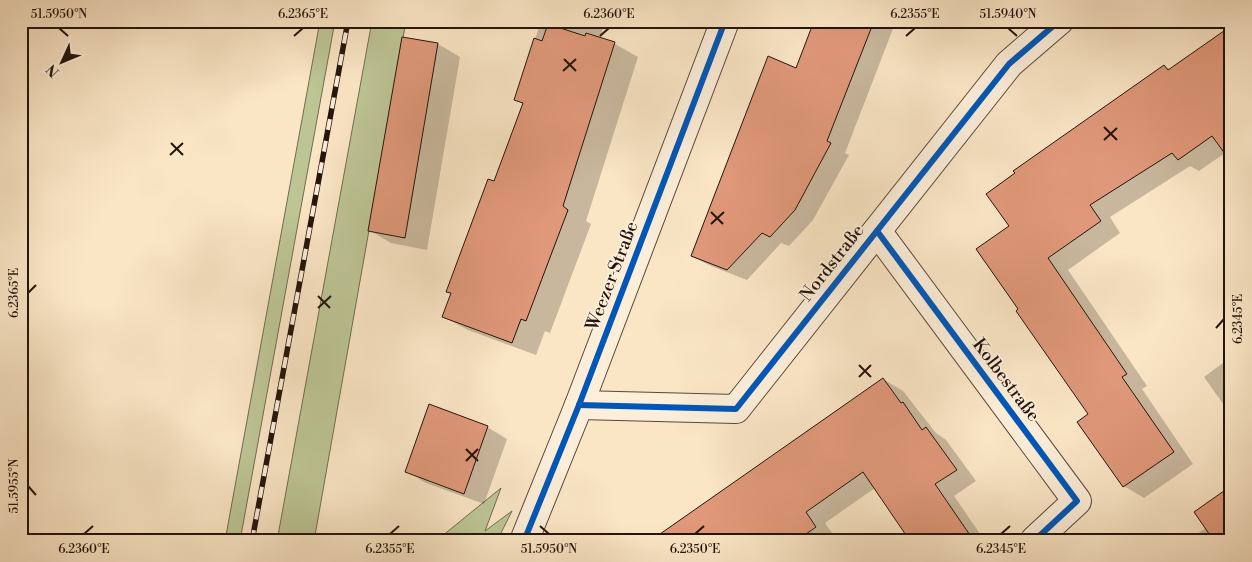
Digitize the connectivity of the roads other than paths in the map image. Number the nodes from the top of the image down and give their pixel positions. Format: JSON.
{"nodes":[{"id":1,"x":725,"y":21,"type":"edge"},
{"id":2,"x":1059,"y":21,"type":"edge"},
{"id":3,"x":877,"y":231,"type":"junction"},
{"id":4,"x":579,"y":406,"type":"junction"},
{"id":5,"x":1035,"y":540,"type":"edge"},
{"id":6,"x":524,"y":541,"type":"edge"}],
"edges":[{"from":1,"to":4,"type":"street","name":"Weezer Straße"},
{"from":2,"to":3,"type":"street","name":"Nordstraße"},
{"from":3,"to":4,"type":"street","name":"Nordstraße"},
{"from":3,"to":5,"type":"street","name":"Kolbestraße"},
{"from":4,"to":6,"type":"street","name":"Weezer Straße"}]}
